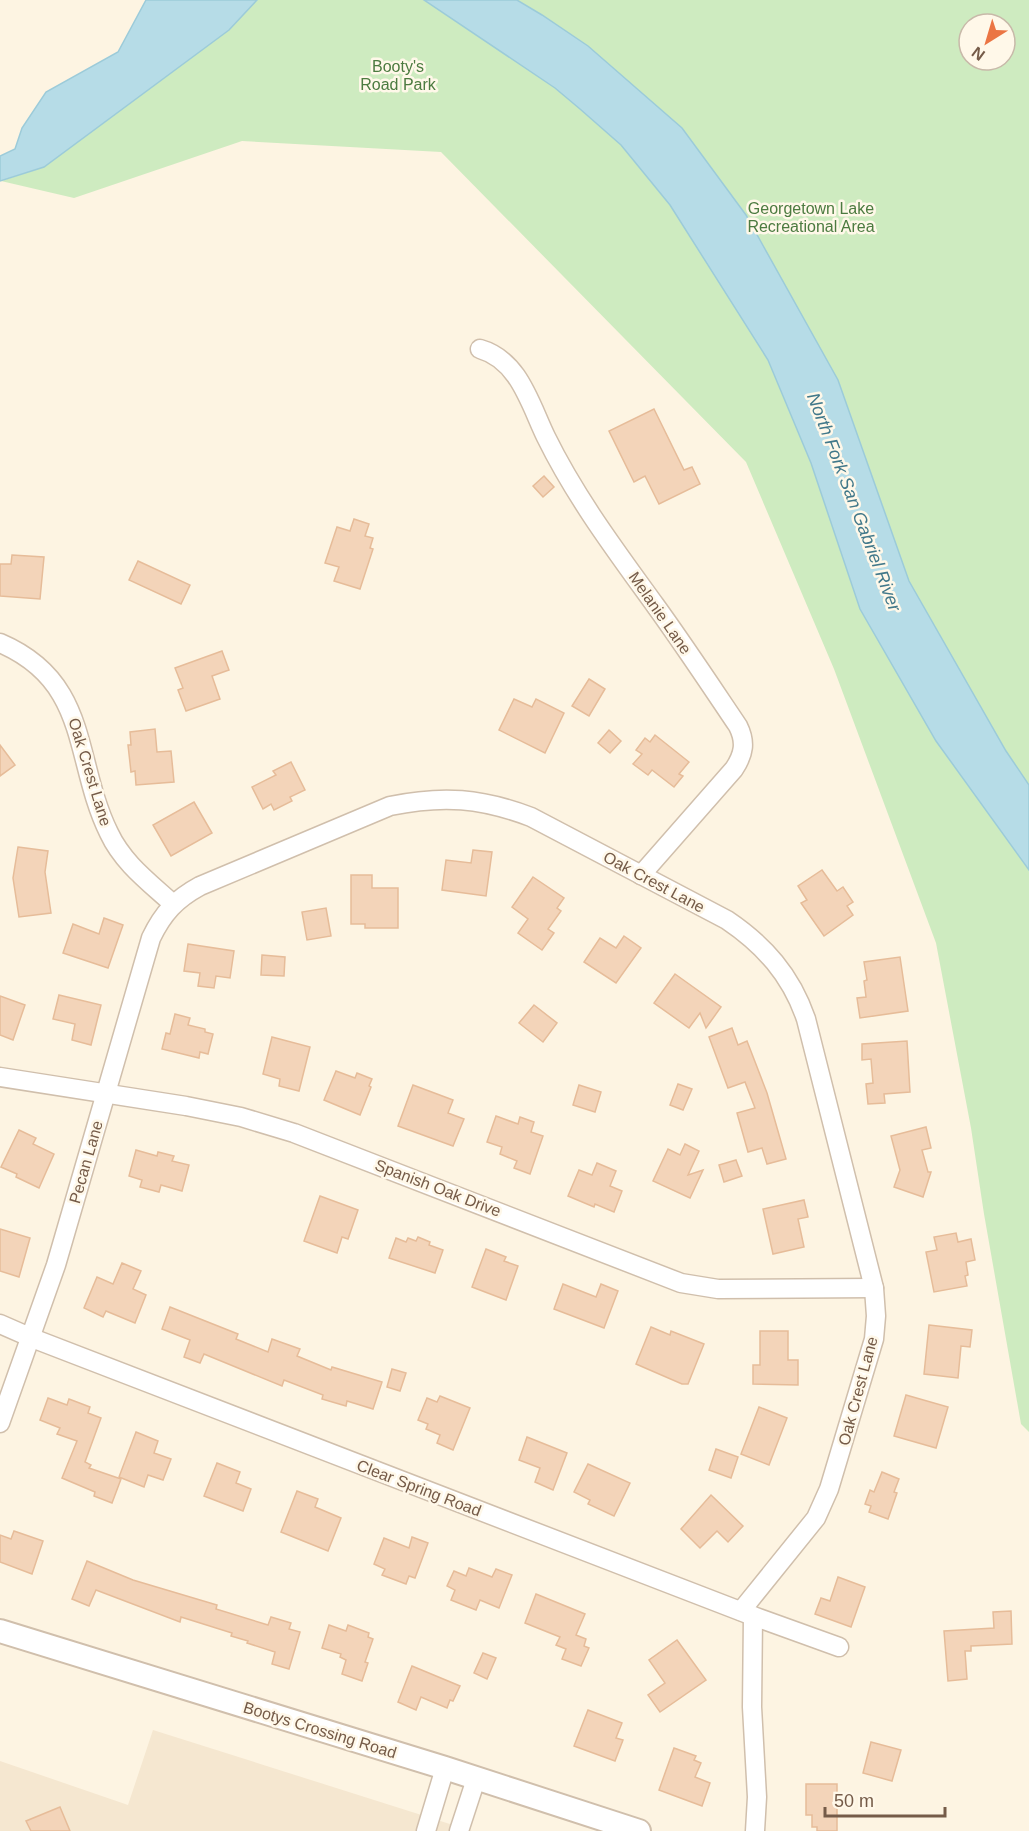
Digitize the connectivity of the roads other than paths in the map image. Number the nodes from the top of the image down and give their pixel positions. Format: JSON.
{"nodes":[{"id":1,"x":480,"y":350,"type":"dead end"},
{"id":2,"x":0,"y":643,"type":"edge"},
{"id":3,"x":641,"y":875,"type":"junction"},
{"id":4,"x":173,"y":904,"type":"junction"},
{"id":5,"x":0,"y":1077,"type":"edge"},
{"id":6,"x":106,"y":1093,"type":"junction"},
{"id":7,"x":874,"y":1288,"type":"junction"},
{"id":8,"x":0,"y":1324,"type":"edge"},
{"id":9,"x":32,"y":1338,"type":"junction"},
{"id":10,"x":0,"y":1423,"type":"edge"},
{"id":11,"x":747,"y":1613,"type":"junction"},
{"id":12,"x":0,"y":1631,"type":"edge"},
{"id":13,"x":839,"y":1647,"type":"dead end"},
{"id":14,"x":445,"y":1768,"type":"junction"},
{"id":15,"x":476,"y":1779,"type":"junction"},
{"id":16,"x":426,"y":1831,"type":"edge"},
{"id":17,"x":459,"y":1831,"type":"edge"},
{"id":18,"x":639,"y":1831,"type":"edge"},
{"id":19,"x":756,"y":1831,"type":"edge"}],
"edges":[{"from":1,"to":3,"type":"street","name":"Melanie Lane"},
{"from":2,"to":4,"type":"street","name":"Oak Crest Lane"},
{"from":3,"to":4,"type":"street","name":"Oak Crest Lane"},
{"from":3,"to":7,"type":"street","name":"Oak Crest Lane"},
{"from":4,"to":6,"type":"street","name":"Pecan Lane"},
{"from":5,"to":6,"type":"street","name":"Spanish Oak Drive"},
{"from":6,"to":7,"type":"street","name":"Spanish Oak Drive"},
{"from":6,"to":9,"type":"street","name":"Pecan Lane"},
{"from":7,"to":11,"type":"street","name":"Oak Crest Lane"},
{"from":8,"to":9,"type":"street","name":"Clear Spring Road"},
{"from":9,"to":10,"type":"street","name":"Pecan Lane"},
{"from":9,"to":11,"type":"street","name":"Clear Spring Road"},
{"from":11,"to":13,"type":"street","name":"Clear Spring Road"},
{"from":11,"to":19,"type":"street"},
{"from":12,"to":14,"type":"street","name":"Bootys Crossing Road"},
{"from":14,"to":15,"type":"street","name":"Bootys Crossing Road"},
{"from":14,"to":16,"type":"street"},
{"from":15,"to":17,"type":"street"},
{"from":15,"to":18,"type":"street","name":"Bootys Crossing Road"}]}
